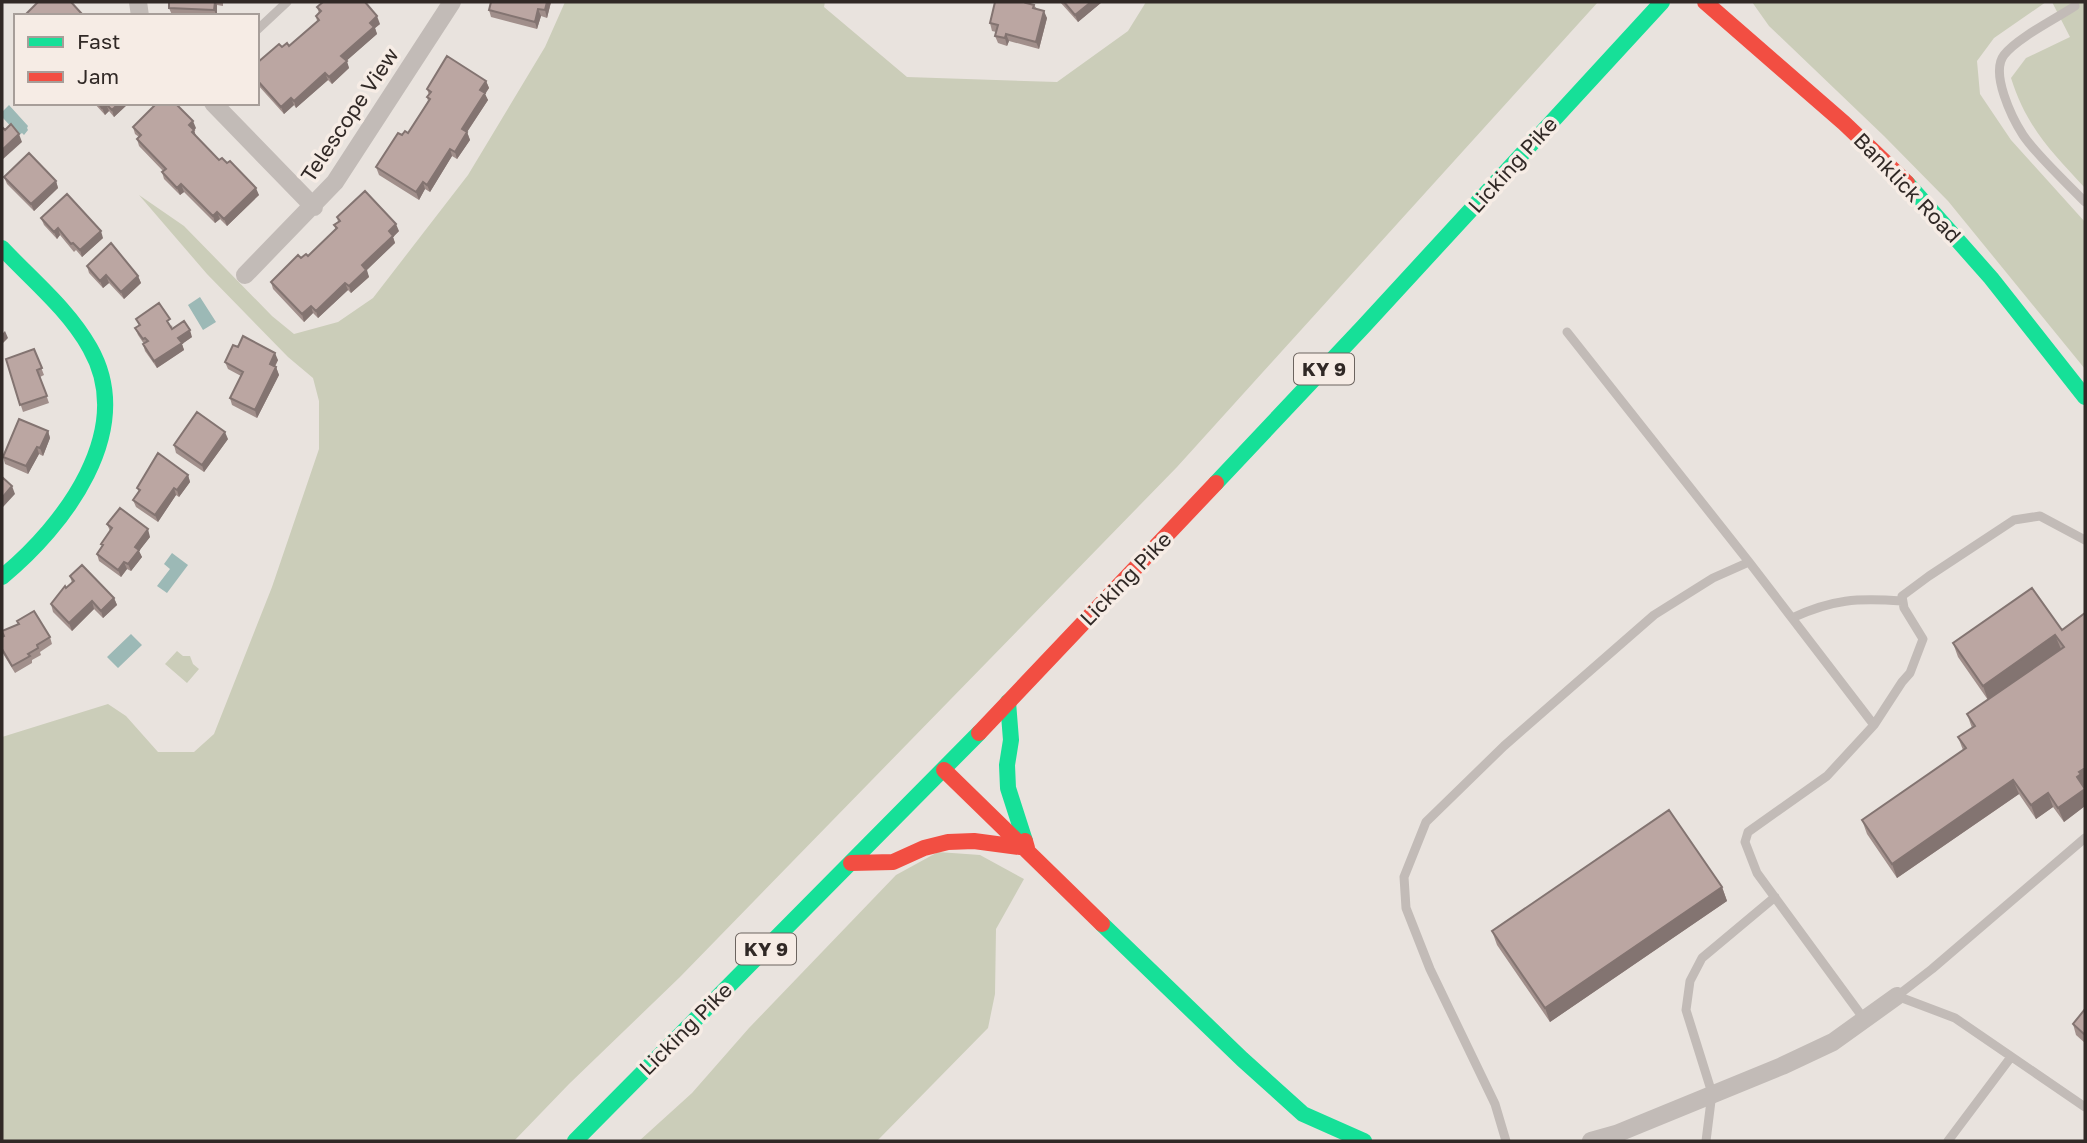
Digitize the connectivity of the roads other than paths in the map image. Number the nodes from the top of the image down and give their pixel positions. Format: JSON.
{"nodes":[{"id":1,"x":288,"y":2,"type":"edge"},
{"id":2,"x":452,"y":2,"type":"edge"},
{"id":3,"x":1662,"y":2,"type":"edge"},
{"id":4,"x":1705,"y":2,"type":"edge"},
{"id":5,"x":2075,"y":6,"type":"dead end"},
{"id":6,"x":259,"y":28,"type":"edge"},
{"id":7,"x":215,"y":105,"type":"edge"},
{"id":8,"x":2085,"y":202,"type":"edge"},
{"id":9,"x":314,"y":206,"type":"junction"},
{"id":10,"x":2,"y":248,"type":"edge"},
{"id":11,"x":245,"y":275,"type":"dead end"},
{"id":12,"x":1567,"y":332,"type":"dead end"},
{"id":13,"x":2085,"y":397,"type":"edge"},
{"id":14,"x":2085,"y":540,"type":"edge"},
{"id":15,"x":1749,"y":562,"type":"junction"},
{"id":16,"x":2,"y":577,"type":"edge"},
{"id":17,"x":1902,"y":601,"type":"junction"},
{"id":18,"x":1793,"y":618,"type":"junction"},
{"id":19,"x":1008,"y":702,"type":"junction"},
{"id":20,"x":1874,"y":725,"type":"junction"},
{"id":21,"x":944,"y":770,"type":"junction"},
{"id":22,"x":2083,"y":845,"type":"edge"},
{"id":23,"x":1027,"y":848,"type":"junction"},
{"id":24,"x":851,"y":863,"type":"junction"},
{"id":25,"x":1775,"y":897,"type":"junction"},
{"id":26,"x":1897,"y":996,"type":"junction"},
{"id":27,"x":1864,"y":1019,"type":"junction"},
{"id":28,"x":2011,"y":1057,"type":"junction"},
{"id":29,"x":1712,"y":1093,"type":"junction"},
{"id":30,"x":2085,"y":1107,"type":"edge"},
{"id":31,"x":575,"y":1141,"type":"edge"},
{"id":32,"x":1364,"y":1141,"type":"edge"},
{"id":33,"x":1506,"y":1141,"type":"edge"},
{"id":34,"x":1591,"y":1141,"type":"edge"},
{"id":35,"x":1706,"y":1141,"type":"edge"},
{"id":36,"x":1948,"y":1141,"type":"edge"}],
"edges":[{"from":1,"to":6,"type":"lane"},
{"from":2,"to":9,"type":"street","name":"Telescope View"},
{"from":3,"to":19,"type":"main road","name":"Licking Pike","number":"KY 9"},
{"from":4,"to":13,"type":"main road","name":"Banklick Road"},
{"from":5,"to":8,"type":"lane"},
{"from":7,"to":9,"type":"street"},
{"from":9,"to":11,"type":"street","name":"Telescope View"},
{"from":10,"to":16,"type":"main road"},
{"from":12,"to":15,"type":"lane"},
{"from":14,"to":17,"type":"lane"},
{"from":15,"to":18,"type":"lane"},
{"from":15,"to":33,"type":"lane"},
{"from":17,"to":18,"type":"lane"},
{"from":17,"to":20,"type":"lane"},
{"from":18,"to":20,"type":"lane"},
{"from":19,"to":21,"type":"main road","name":"Licking Pike","number":"KY 9"},
{"from":19,"to":23,"type":"main road"},
{"from":20,"to":25,"type":"lane"},
{"from":21,"to":23,"type":"main road"},
{"from":21,"to":24,"type":"main road","name":"Licking Pike","number":"KY 9"},
{"from":22,"to":26,"type":"lane"},
{"from":23,"to":24,"type":"main road"},
{"from":23,"to":32,"type":"main road"},
{"from":24,"to":31,"type":"main road","name":"Licking Pike","number":"KY 9"},
{"from":25,"to":27,"type":"lane"},
{"from":25,"to":29,"type":"lane"},
{"from":26,"to":27,"type":"street"},
{"from":26,"to":28,"type":"lane"},
{"from":27,"to":29,"type":"street"},
{"from":28,"to":30,"type":"lane"},
{"from":28,"to":36,"type":"lane"},
{"from":29,"to":34,"type":"street"},
{"from":29,"to":35,"type":"lane"}]}
